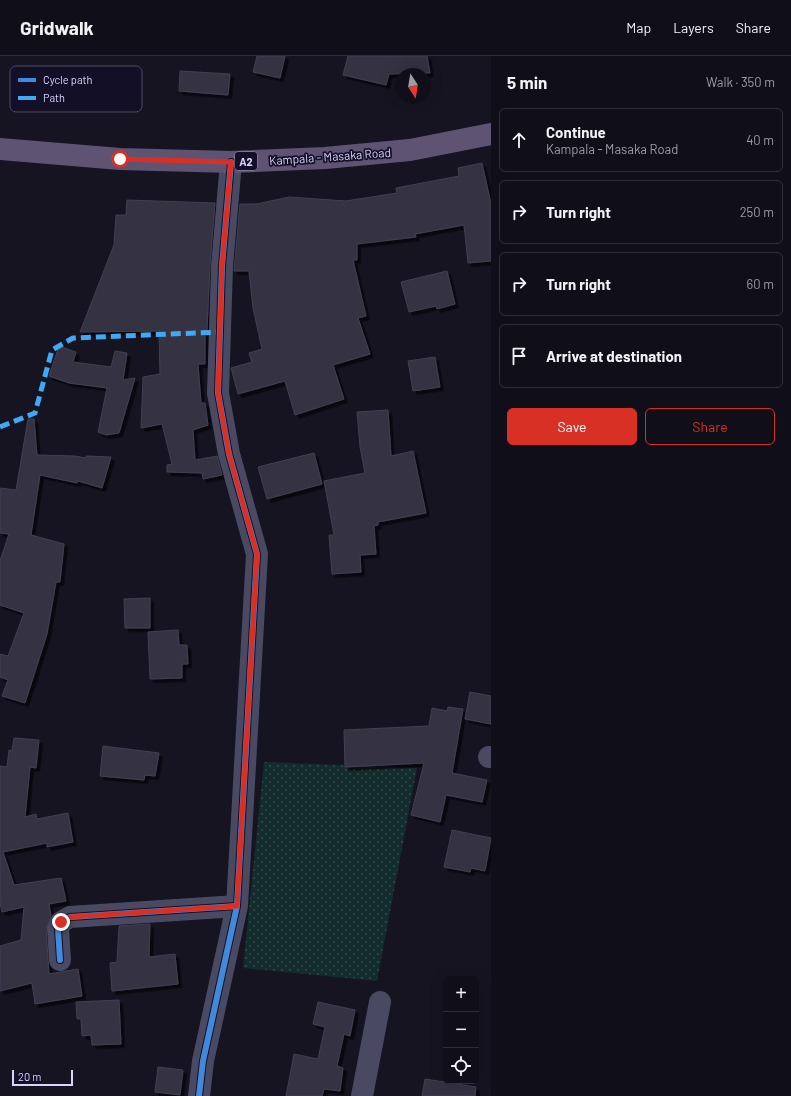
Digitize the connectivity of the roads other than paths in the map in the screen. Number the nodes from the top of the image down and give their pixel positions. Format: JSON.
{"nodes":[{"id":1,"x":491,"y":134,"type":"edge"},
{"id":2,"x":0,"y":149,"type":"edge"},
{"id":3,"x":231,"y":162,"type":"junction"},
{"id":4,"x":237,"y":906,"type":"junction"},
{"id":5,"x":60,"y":960,"type":"dead end"},
{"id":6,"x":380,"y":1002,"type":"dead end"},
{"id":7,"x":199,"y":1096,"type":"edge"},
{"id":8,"x":362,"y":1096,"type":"edge"}],
"edges":[{"from":1,"to":3,"type":"main road","name":"Kampala - Masaka Road","number":"A2"},
{"from":2,"to":3,"type":"main road","name":"Kampala - Masaka Road","number":"A2"},
{"from":3,"to":4,"type":"street"},
{"from":4,"to":5,"type":"street"},
{"from":4,"to":7,"type":"street"},
{"from":6,"to":8,"type":"street"}]}
